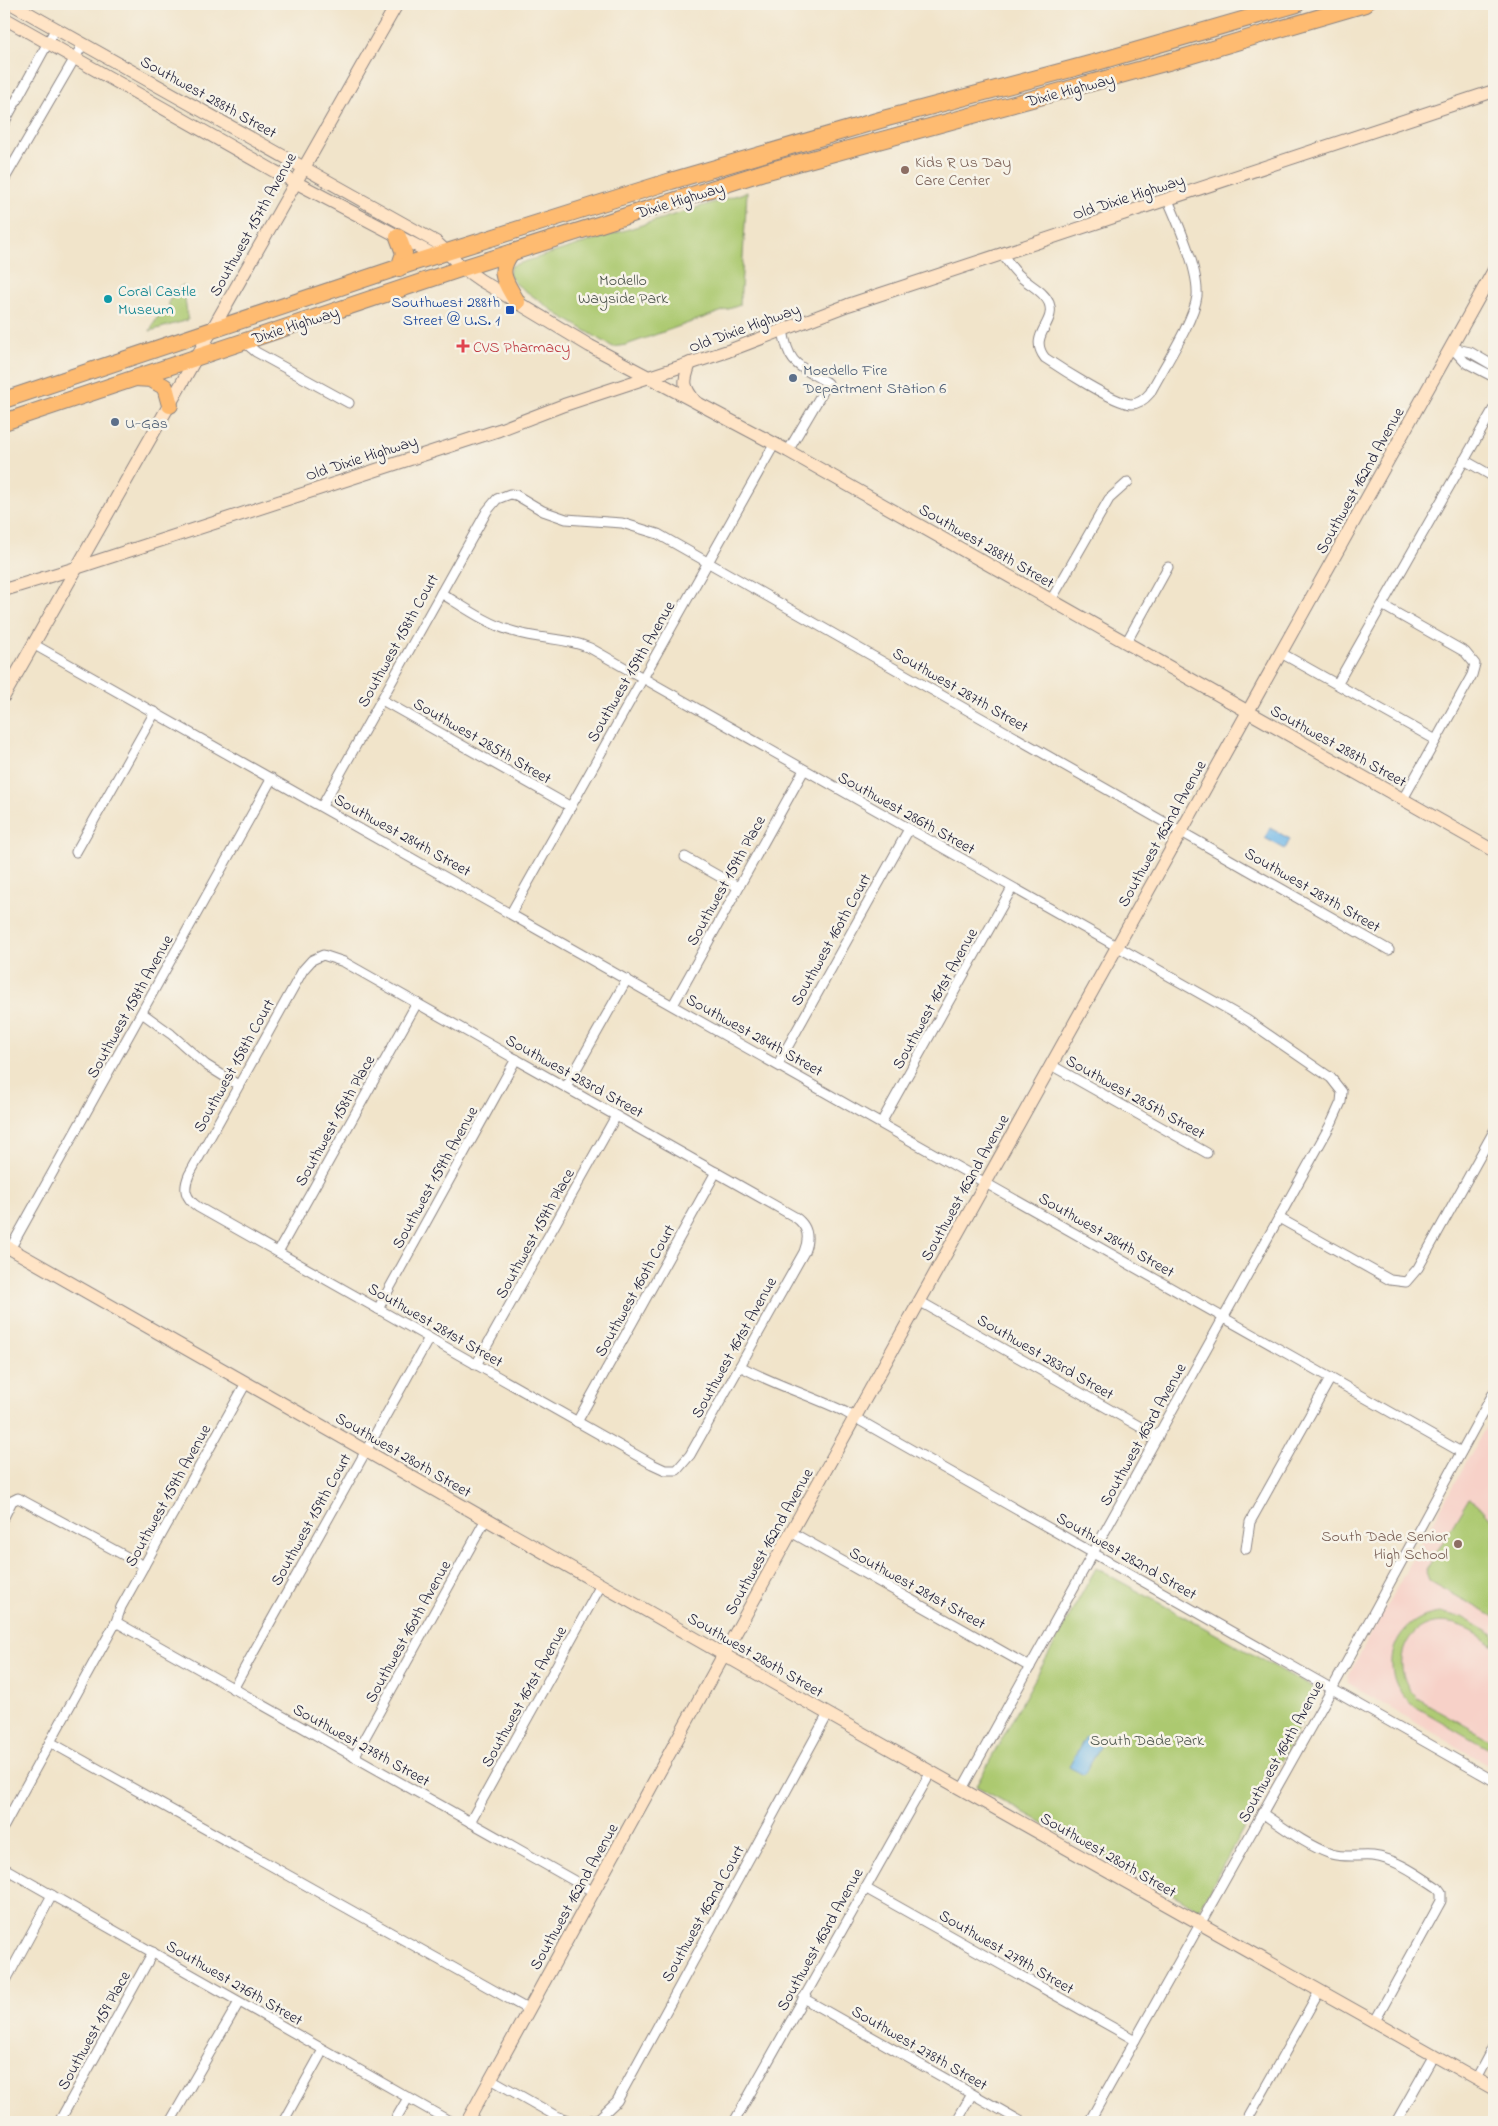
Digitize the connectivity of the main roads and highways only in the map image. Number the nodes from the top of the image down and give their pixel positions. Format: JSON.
{"nodes":[{"id":1,"x":1297,"y":4,"type":"edge"},
{"id":2,"x":1331,"y":4,"type":"edge"},
{"id":3,"x":1365,"y":4,"type":"edge"},
{"id":4,"x":1296,"y":26,"type":"junction"},
{"id":5,"x":1039,"y":77,"type":"junction"},
{"id":6,"x":902,"y":114,"type":"junction"},
{"id":7,"x":928,"y":127,"type":"junction"},
{"id":8,"x":792,"y":164,"type":"junction"},
{"id":9,"x":697,"y":173,"type":"junction"},
{"id":10,"x":601,"y":224,"type":"junction"},
{"id":11,"x":398,"y":238,"type":"road end"},
{"id":12,"x":511,"y":252,"type":"junction"},
{"id":13,"x":399,"y":268,"type":"junction"},
{"id":14,"x":517,"y":302,"type":"road end"},
{"id":15,"x":132,"y":378,"type":"junction"},
{"id":16,"x":4,"y":400,"type":"edge"},
{"id":17,"x":170,"y":404,"type":"road end"},
{"id":18,"x":4,"y":422,"type":"edge"}],
"edges":[{"from":1,"to":5,"type":"highway","name":"Dixie Highway"},
{"from":2,"to":4,"type":"highway"},
{"from":3,"to":4,"type":"highway","name":"Dixie Highway"},
{"from":4,"to":7,"type":"highway","name":"Dixie Highway"},
{"from":5,"to":6,"type":"highway","name":"Dixie Highway"},
{"from":5,"to":7,"type":"highway"},
{"from":6,"to":8,"type":"highway"},
{"from":6,"to":9,"type":"highway","name":"Dixie Highway"},
{"from":7,"to":8,"type":"highway","name":"Dixie Highway"},
{"from":8,"to":10,"type":"highway","name":"Dixie Highway"},
{"from":9,"to":10,"type":"highway"},
{"from":9,"to":13,"type":"highway","name":"Dixie Highway"},
{"from":10,"to":12,"type":"highway","name":"Dixie Highway"},
{"from":11,"to":13,"type":"highway"},
{"from":12,"to":14,"type":"highway"},
{"from":12,"to":15,"type":"highway","name":"Dixie Highway"},
{"from":13,"to":16,"type":"highway","name":"Dixie Highway"},
{"from":15,"to":17,"type":"highway"},
{"from":15,"to":18,"type":"highway","name":"Dixie Highway"}]}
